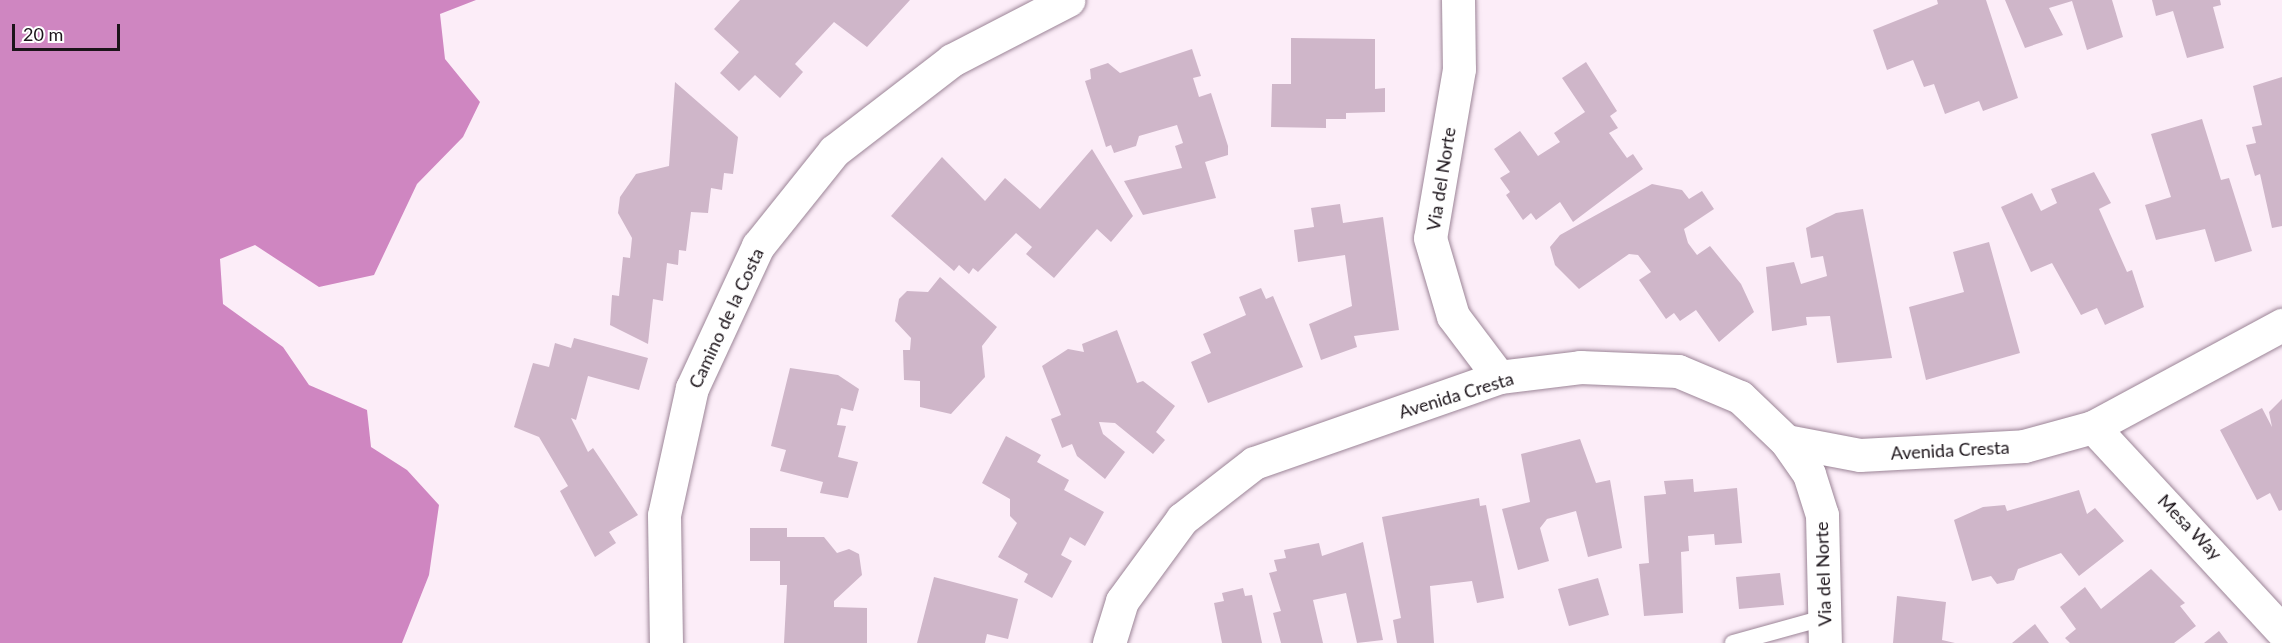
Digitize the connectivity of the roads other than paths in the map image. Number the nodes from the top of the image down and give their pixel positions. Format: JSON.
{"nodes":[{"id":1,"x":1068,"y":0,"type":"edge"},
{"id":2,"x":1458,"y":0,"type":"edge"},
{"id":3,"x":2282,"y":325,"type":"edge"},
{"id":4,"x":1499,"y":377,"type":"junction"},
{"id":5,"x":2094,"y":427,"type":"junction"},
{"id":6,"x":1786,"y":441,"type":"junction"},
{"id":7,"x":1826,"y":630,"type":"edge"},
{"id":8,"x":2282,"y":632,"type":"edge"},
{"id":9,"x":666,"y":643,"type":"edge"},
{"id":10,"x":1109,"y":643,"type":"edge"},
{"id":11,"x":1733,"y":643,"type":"edge"}],
"edges":[{"from":1,"to":9,"type":"street","name":"Camino de la Costa"},
{"from":2,"to":4,"type":"street","name":"Via del Norte"},
{"from":3,"to":5,"type":"street","name":"Avenida Cresta"},
{"from":4,"to":6,"type":"street","name":"Avenida Cresta"},
{"from":4,"to":10,"type":"street","name":"Avenida Cresta"},
{"from":5,"to":6,"type":"street","name":"Avenida Cresta"},
{"from":5,"to":8,"type":"street","name":"Mesa Way"},
{"from":6,"to":7,"type":"street","name":"Via del Norte"},
{"from":7,"to":11,"type":"lane"}]}
